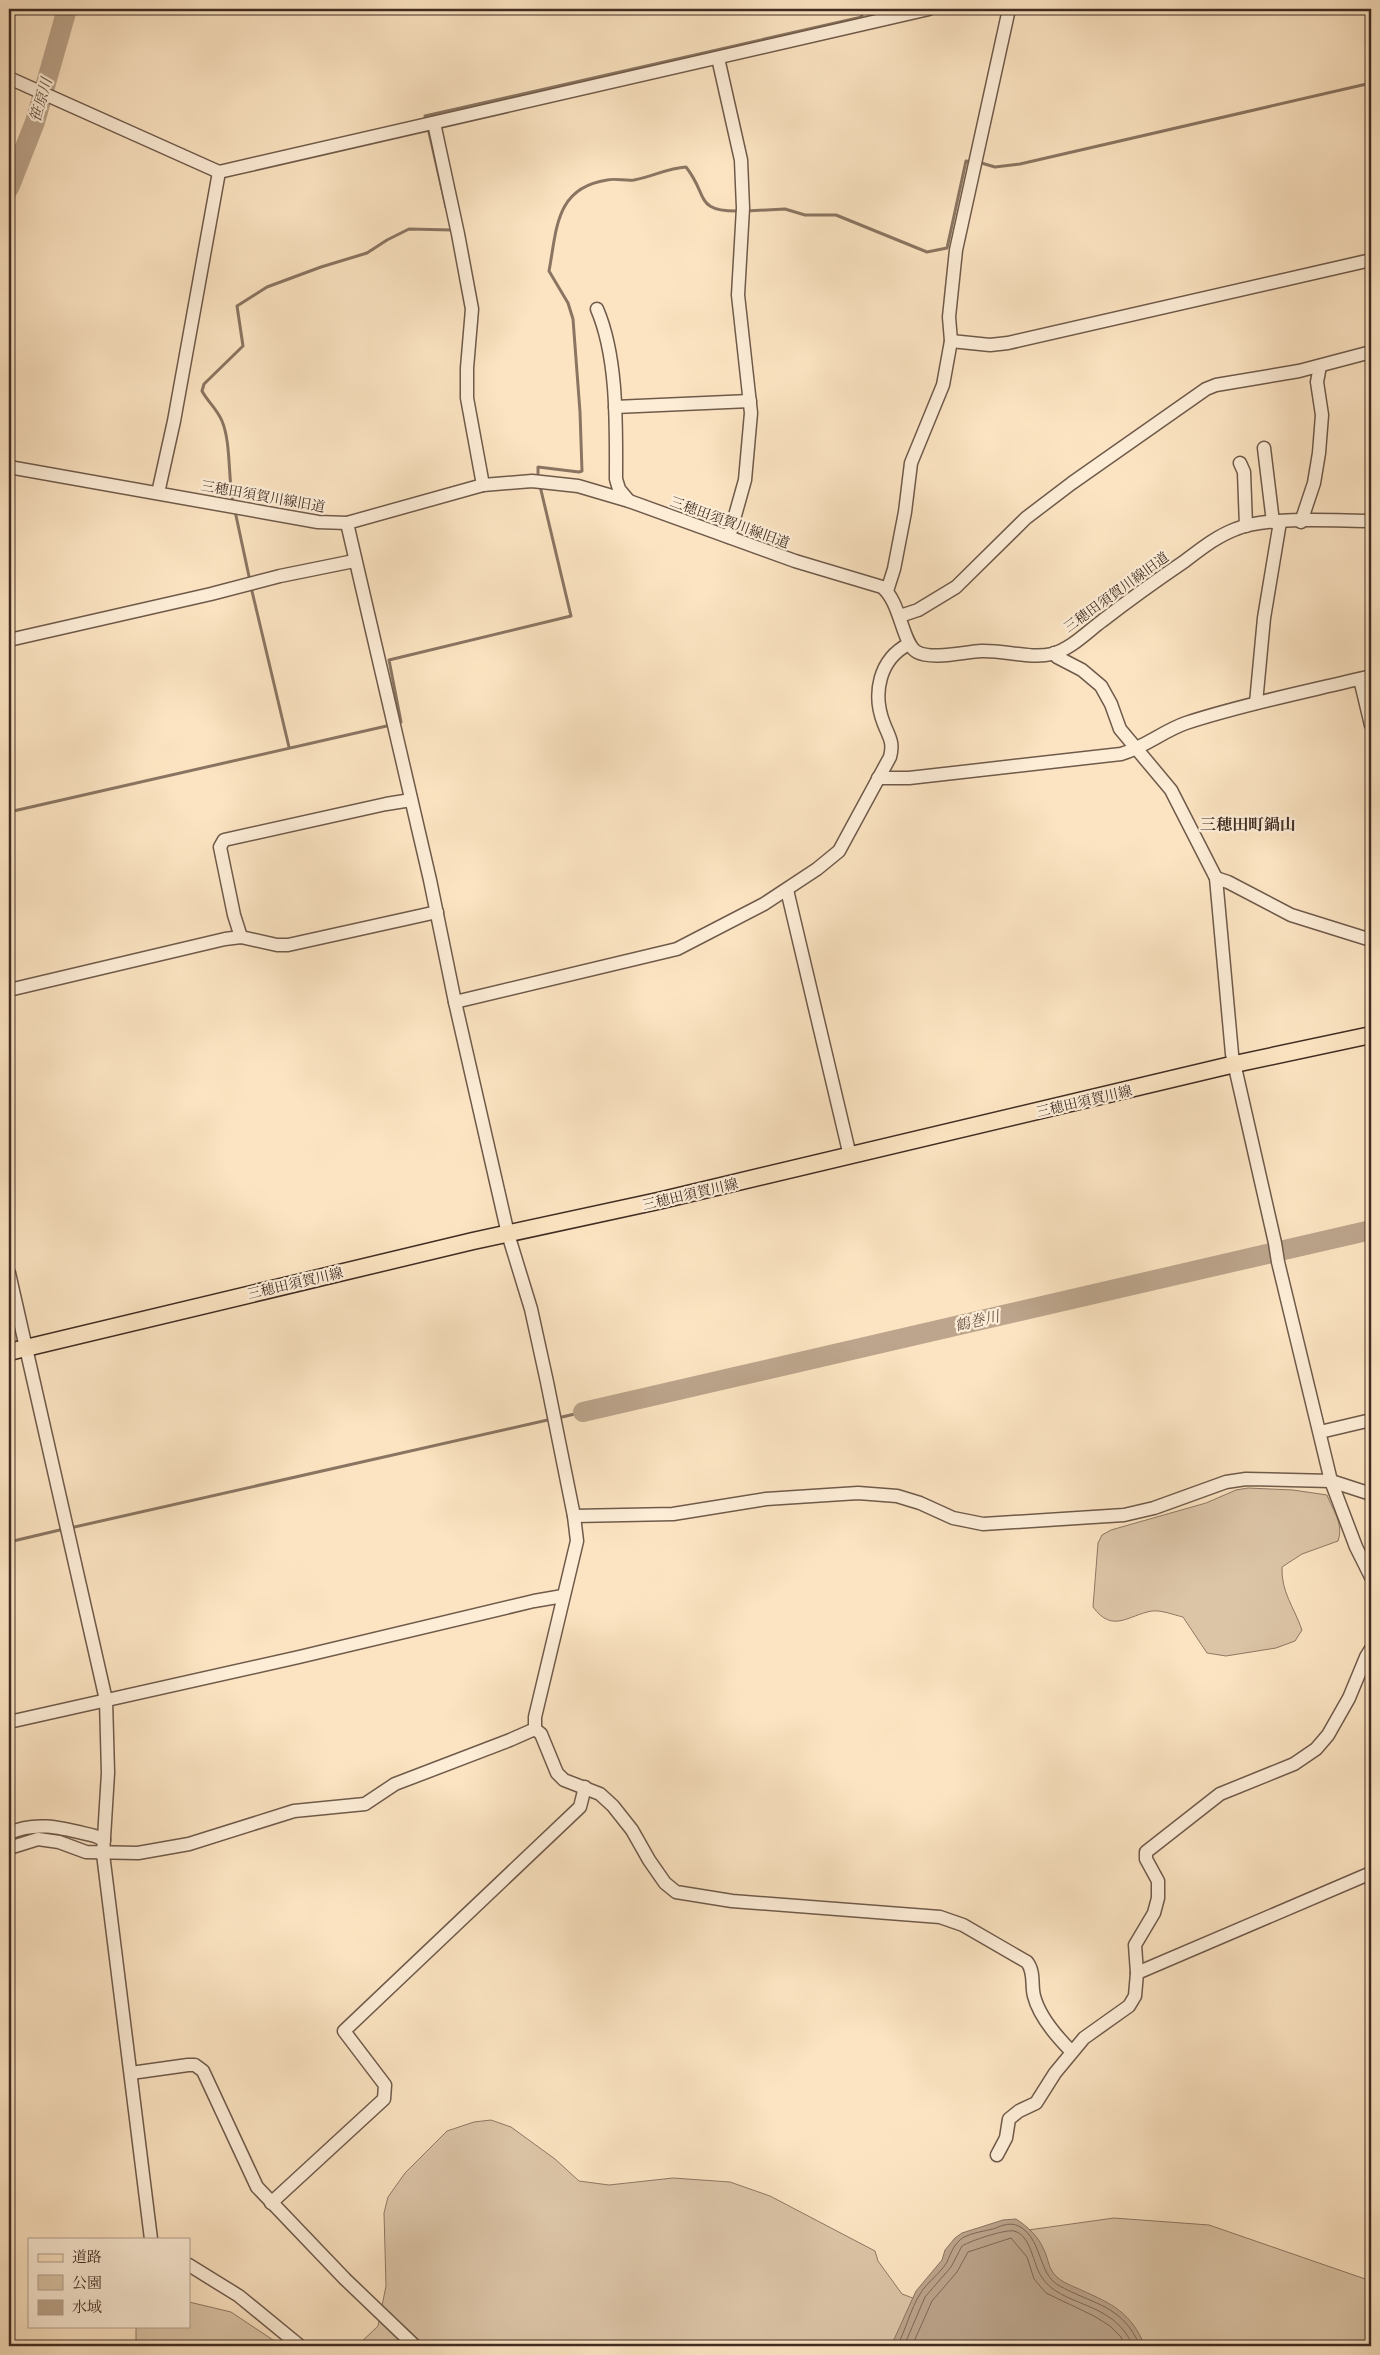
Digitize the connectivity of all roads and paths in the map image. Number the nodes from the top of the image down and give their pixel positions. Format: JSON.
{"nodes":[{"id":1,"x":928,"y":9,"type":"edge"},
{"id":2,"x":1009,"y":9,"type":"edge"},
{"id":3,"x":718,"y":58,"type":"junction"},
{"id":4,"x":9,"y":78,"type":"edge"},
{"id":5,"x":434,"y":123,"type":"junction"},
{"id":6,"x":218,"y":172,"type":"junction"},
{"id":7,"x":1371,"y":260,"type":"edge"},
{"id":8,"x":597,"y":308,"type":"dead end"},
{"id":9,"x":951,"y":341,"type":"junction"},
{"id":10,"x":1371,"y":352,"type":"edge"},
{"id":11,"x":1320,"y":366,"type":"junction"},
{"id":12,"x":750,"y":401,"type":"junction"},
{"id":13,"x":616,"y":407,"type":"junction"},
{"id":14,"x":1264,"y":448,"type":"dead end"},
{"id":15,"x":1240,"y":463,"type":"dead end"},
{"id":16,"x":9,"y":467,"type":"edge"},
{"id":17,"x":483,"y":485,"type":"junction"},
{"id":18,"x":158,"y":493,"type":"junction"},
{"id":19,"x":629,"y":501,"type":"junction"},
{"id":20,"x":1371,"y":521,"type":"edge"},
{"id":21,"x":1276,"y":522,"type":"junction"},
{"id":22,"x":1301,"y":522,"type":"junction"},
{"id":23,"x":347,"y":523,"type":"junction"},
{"id":24,"x":1246,"y":526,"type":"junction"},
{"id":25,"x":729,"y":537,"type":"junction"},
{"id":26,"x":354,"y":561,"type":"junction"},
{"id":27,"x":887,"y":591,"type":"junction"},
{"id":28,"x":900,"y":616,"type":"junction"},
{"id":29,"x":9,"y":640,"type":"edge"},
{"id":30,"x":909,"y":644,"type":"junction"},
{"id":31,"x":1054,"y":654,"type":"junction"},
{"id":32,"x":1366,"y":677,"type":"edge"},
{"id":33,"x":1256,"y":703,"type":"junction"},
{"id":34,"x":1371,"y":725,"type":"edge"},
{"id":35,"x":1137,"y":748,"type":"junction"},
{"id":36,"x":878,"y":778,"type":"junction"},
{"id":37,"x":411,"y":800,"type":"junction"},
{"id":38,"x":1216,"y":878,"type":"junction"},
{"id":39,"x":787,"y":890,"type":"junction"},
{"id":40,"x":437,"y":912,"type":"junction"},
{"id":41,"x":241,"y":937,"type":"junction"},
{"id":42,"x":1371,"y":940,"type":"edge"},
{"id":43,"x":9,"y":990,"type":"edge"},
{"id":44,"x":455,"y":1002,"type":"junction"},
{"id":45,"x":1371,"y":1035,"type":"edge"},
{"id":46,"x":1235,"y":1064,"type":"junction"},
{"id":47,"x":850,"y":1156,"type":"junction"},
{"id":48,"x":508,"y":1234,"type":"junction"},
{"id":49,"x":9,"y":1273,"type":"edge"},
{"id":50,"x":25,"y":1348,"type":"junction"},
{"id":51,"x":9,"y":1352,"type":"edge"},
{"id":52,"x":1371,"y":1420,"type":"edge"},
{"id":53,"x":1320,"y":1432,"type":"junction"},
{"id":54,"x":1331,"y":1480,"type":"junction"},
{"id":55,"x":1371,"y":1494,"type":"edge"},
{"id":56,"x":574,"y":1516,"type":"junction"},
{"id":57,"x":1371,"y":1577,"type":"edge"},
{"id":58,"x":563,"y":1596,"type":"junction"},
{"id":59,"x":1371,"y":1649,"type":"edge"},
{"id":60,"x":106,"y":1700,"type":"junction"},
{"id":61,"x":9,"y":1722,"type":"edge"},
{"id":62,"x":535,"y":1728,"type":"junction"},
{"id":63,"x":585,"y":1787,"type":"junction"},
{"id":64,"x":9,"y":1833,"type":"edge"},
{"id":65,"x":104,"y":1840,"type":"junction"},
{"id":66,"x":9,"y":1848,"type":"edge"},
{"id":67,"x":103,"y":1854,"type":"junction"},
{"id":68,"x":1371,"y":1873,"type":"edge"},
{"id":69,"x":1137,"y":1973,"type":"junction"},
{"id":70,"x":1072,"y":2052,"type":"junction"},
{"id":71,"x":131,"y":2073,"type":"junction"},
{"id":72,"x":997,"y":2155,"type":"dead end"},
{"id":73,"x":271,"y":2203,"type":"junction"},
{"id":74,"x":150,"y":2238,"type":"edge"},
{"id":75,"x":190,"y":2266,"type":"edge"},
{"id":76,"x":300,"y":2346,"type":"edge"},
{"id":77,"x":415,"y":2346,"type":"edge"}],
"edges":[{"from":1,"to":3,"type":"street"},
{"from":2,"to":9,"type":"street"},
{"from":3,"to":5,"type":"street"},
{"from":3,"to":12,"type":"street"},
{"from":4,"to":6,"type":"street"},
{"from":5,"to":6,"type":"street"},
{"from":5,"to":17,"type":"street"},
{"from":6,"to":18,"type":"street"},
{"from":7,"to":9,"type":"street"},
{"from":8,"to":13,"type":"street"},
{"from":9,"to":27,"type":"street"},
{"from":10,"to":11,"type":"street"},
{"from":11,"to":22,"type":"street"},
{"from":11,"to":28,"type":"street"},
{"from":12,"to":13,"type":"street"},
{"from":12,"to":25,"type":"street"},
{"from":13,"to":19,"type":"street"},
{"from":14,"to":21,"type":"street"},
{"from":15,"to":24,"type":"street"},
{"from":16,"to":18,"type":"street","name":"三穂田須賀川線旧道"},
{"from":17,"to":19,"type":"street","name":"三穂田須賀川線旧道"},
{"from":17,"to":23,"type":"street","name":"三穂田須賀川線旧道"},
{"from":18,"to":23,"type":"street","name":"三穂田須賀川線旧道"},
{"from":19,"to":25,"type":"street","name":"三穂田須賀川線旧道"},
{"from":20,"to":22,"type":"street","name":"三穂田須賀川線旧道"},
{"from":21,"to":22,"type":"street","name":"三穂田須賀川線旧道"},
{"from":21,"to":24,"type":"street","name":"三穂田須賀川線旧道"},
{"from":21,"to":33,"type":"street"},
{"from":23,"to":26,"type":"street"},
{"from":24,"to":31,"type":"street","name":"三穂田須賀川線旧道"},
{"from":25,"to":27,"type":"street","name":"三穂田須賀川線旧道"},
{"from":26,"to":29,"type":"street"},
{"from":26,"to":37,"type":"street"},
{"from":27,"to":28,"type":"street"},
{"from":28,"to":30,"type":"street"},
{"from":30,"to":31,"type":"street","name":"三穂田須賀川線旧道"},
{"from":30,"to":36,"type":"street"},
{"from":31,"to":35,"type":"street"},
{"from":32,"to":33,"type":"street"},
{"from":32,"to":34,"type":"street"},
{"from":33,"to":35,"type":"street"},
{"from":35,"to":36,"type":"street"},
{"from":35,"to":38,"type":"street"},
{"from":36,"to":39,"type":"street"},
{"from":37,"to":40,"type":"street"},
{"from":37,"to":41,"type":"street"},
{"from":38,"to":42,"type":"street"},
{"from":38,"to":46,"type":"street"},
{"from":39,"to":44,"type":"street"},
{"from":39,"to":47,"type":"street"},
{"from":40,"to":41,"type":"street"},
{"from":40,"to":44,"type":"street"},
{"from":41,"to":43,"type":"street"},
{"from":44,"to":48,"type":"street"},
{"from":45,"to":46,"type":"main road","name":"三穂田須賀川線"},
{"from":46,"to":47,"type":"main road","name":"三穂田須賀川線"},
{"from":46,"to":53,"type":"street"},
{"from":47,"to":48,"type":"main road","name":"三穂田須賀川線"},
{"from":48,"to":50,"type":"main road","name":"三穂田須賀川線"},
{"from":48,"to":56,"type":"street"},
{"from":49,"to":50,"type":"street"},
{"from":50,"to":51,"type":"main road","name":"三穂田須賀川線"},
{"from":50,"to":60,"type":"street"},
{"from":52,"to":53,"type":"street"},
{"from":53,"to":54,"type":"street"},
{"from":54,"to":55,"type":"street"},
{"from":54,"to":56,"type":"street"},
{"from":54,"to":57,"type":"street"},
{"from":56,"to":58,"type":"street"},
{"from":58,"to":60,"type":"street"},
{"from":58,"to":62,"type":"street"},
{"from":59,"to":69,"type":"street"},
{"from":60,"to":61,"type":"street"},
{"from":60,"to":65,"type":"street"},
{"from":62,"to":63,"type":"street"},
{"from":62,"to":67,"type":"street"},
{"from":63,"to":70,"type":"street"},
{"from":63,"to":73,"type":"street"},
{"from":64,"to":65,"type":"street"},
{"from":65,"to":67,"type":"street"},
{"from":66,"to":67,"type":"street"},
{"from":67,"to":71,"type":"street"},
{"from":68,"to":69,"type":"street"},
{"from":69,"to":70,"type":"street"},
{"from":70,"to":72,"type":"street"},
{"from":71,"to":73,"type":"street"},
{"from":71,"to":74,"type":"street"},
{"from":73,"to":77,"type":"street"},
{"from":75,"to":76,"type":"street"}]}
